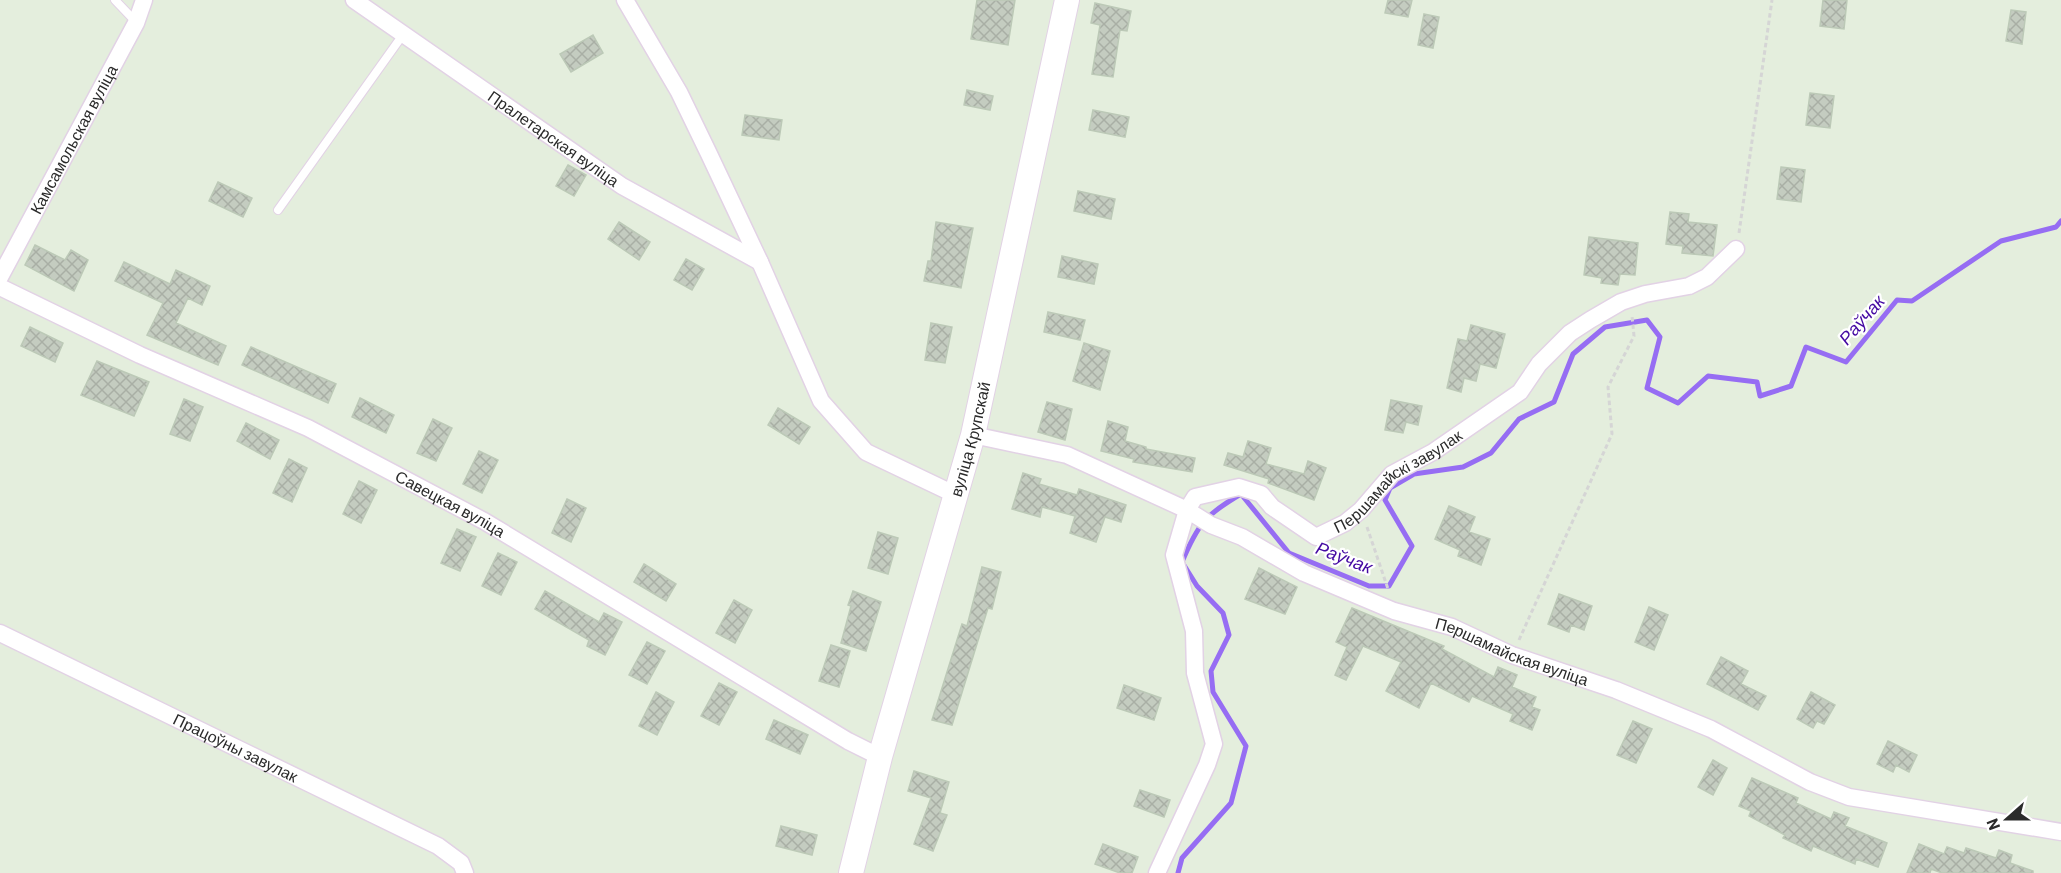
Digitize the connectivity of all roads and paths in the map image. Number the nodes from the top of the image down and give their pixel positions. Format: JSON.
{"nodes":[{"id":1,"x":115,"y":0,"type":"edge"},
{"id":2,"x":144,"y":0,"type":"edge"},
{"id":3,"x":354,"y":0,"type":"edge"},
{"id":4,"x":626,"y":0,"type":"edge"},
{"id":5,"x":1067,"y":0,"type":"edge"},
{"id":6,"x":1772,"y":0,"type":"edge"},
{"id":7,"x":136,"y":23,"type":"junction"},
{"id":8,"x":402,"y":36,"type":"junction"},
{"id":9,"x":278,"y":210,"type":"dead end"},
{"id":10,"x":1736,"y":249,"type":"joint"},
{"id":11,"x":760,"y":262,"type":"junction"},
{"id":12,"x":0,"y":277,"type":"edge"},
{"id":13,"x":0,"y":286,"type":"edge"},
{"id":14,"x":1631,"y":311,"type":"dead end"},
{"id":15,"x":973,"y":435,"type":"junction"},
{"id":16,"x":954,"y":494,"type":"junction"},
{"id":17,"x":1361,"y":510,"type":"junction"},
{"id":18,"x":1198,"y":517,"type":"junction"},
{"id":19,"x":1389,"y":594,"type":"dead end"},
{"id":20,"x":0,"y":633,"type":"edge"},
{"id":21,"x":1512,"y":655,"type":"junction"},
{"id":22,"x":880,"y":756,"type":"junction"},
{"id":23,"x":2061,"y":832,"type":"edge"},
{"id":24,"x":465,"y":873,"type":"edge"},
{"id":25,"x":851,"y":873,"type":"edge"},
{"id":26,"x":1157,"y":873,"type":"edge"}],
"edges":[{"from":1,"to":7,"type":"lane"},
{"from":2,"to":7,"type":"street","name":"Камсамольская вуліца"},
{"from":3,"to":8,"type":"street","name":"Пралетарская вуліца"},
{"from":4,"to":11,"type":"street"},
{"from":5,"to":15,"type":"street","name":"вуліца Крупскай"},
{"from":6,"to":10,"type":"path"},
{"from":7,"to":12,"type":"street","name":"Камсамольская вуліца"},
{"from":8,"to":9,"type":"lane"},
{"from":8,"to":11,"type":"street","name":"Пралетарская вуліца"},
{"from":10,"to":17,"type":"street","name":"Першамайскі завулак"},
{"from":11,"to":16,"type":"street"},
{"from":13,"to":22,"type":"street","name":"Савецкая вуліца"},
{"from":14,"to":21,"type":"path"},
{"from":15,"to":16,"type":"street","name":"вуліца Крупскай"},
{"from":15,"to":18,"type":"street","name":"Першамайская вуліца"},
{"from":16,"to":22,"type":"street","name":"вуліца Крупскай"},
{"from":17,"to":18,"type":"street","name":"Першамайскі завулак"},
{"from":17,"to":19,"type":"path"},
{"from":18,"to":21,"type":"street","name":"Першамайская вуліца"},
{"from":18,"to":26,"type":"street"},
{"from":20,"to":24,"type":"street","name":"Працоўны завулак"},
{"from":21,"to":23,"type":"street","name":"Першамайская вуліца"},
{"from":22,"to":25,"type":"street","name":"вуліца Крупскай"}]}
